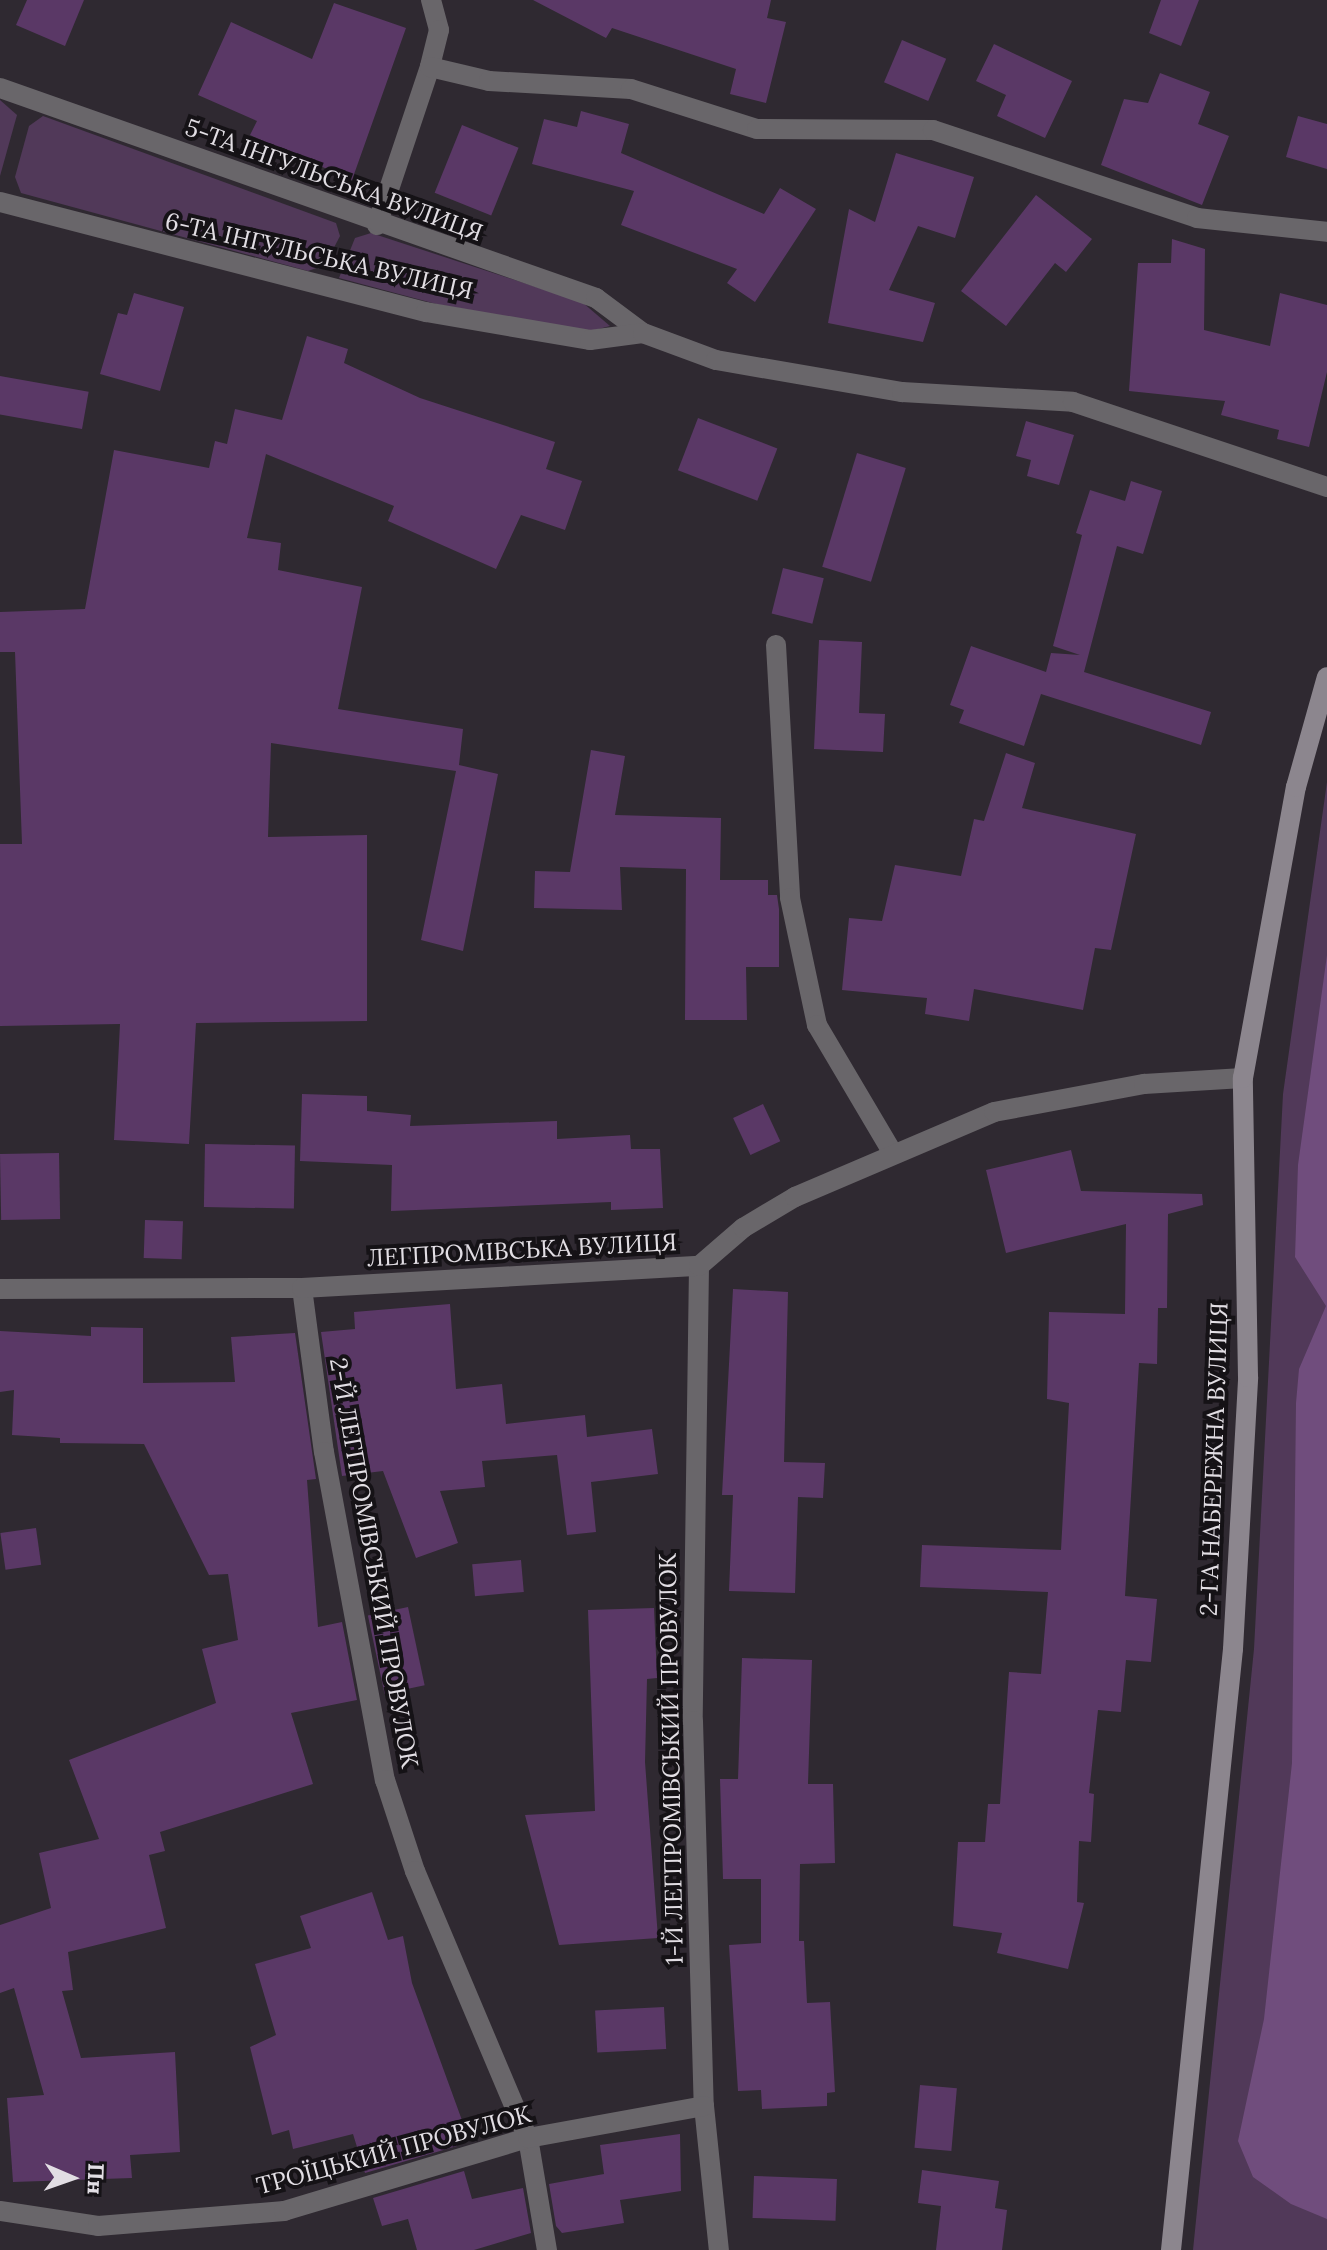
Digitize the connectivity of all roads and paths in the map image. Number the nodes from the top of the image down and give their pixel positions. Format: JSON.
{"nodes":[{"id":1,"x":431,"y":0,"type":"edge"},
{"id":2,"x":430,"y":67,"type":"junction"},
{"id":3,"x":0,"y":88,"type":"edge"},
{"id":4,"x":0,"y":202,"type":"edge"},
{"id":5,"x":377,"y":225,"type":"junction"},
{"id":6,"x":1327,"y":232,"type":"edge"},
{"id":7,"x":643,"y":333,"type":"junction"},
{"id":8,"x":1327,"y":487,"type":"edge"},
{"id":9,"x":776,"y":645,"type":"dead end"},
{"id":10,"x":1327,"y":677,"type":"edge"},
{"id":11,"x":1243,"y":1078,"type":"junction"},
{"id":12,"x":892,"y":1152,"type":"junction"},
{"id":13,"x":699,"y":1266,"type":"junction"},
{"id":14,"x":302,"y":1288,"type":"junction"},
{"id":15,"x":0,"y":1289,"type":"edge"},
{"id":16,"x":704,"y":2106,"type":"junction"},
{"id":17,"x":528,"y":2138,"type":"junction"},
{"id":18,"x":0,"y":2211,"type":"edge"},
{"id":19,"x":547,"y":2250,"type":"edge"},
{"id":20,"x":719,"y":2250,"type":"edge"},
{"id":21,"x":1171,"y":2250,"type":"edge"}],
"edges":[{"from":1,"to":2,"type":"street"},
{"from":2,"to":5,"type":"street"},
{"from":2,"to":6,"type":"street"},
{"from":3,"to":5,"type":"street","name":"5-ТА ІНГУЛЬСЬКА ВУЛИЦЯ"},
{"from":4,"to":7,"type":"street","name":"6-ТА ІНГУЛЬСЬКА ВУЛИЦЯ"},
{"from":5,"to":7,"type":"street","name":"5-ТА ІНГУЛЬСЬКА ВУЛИЦЯ"},
{"from":7,"to":8,"type":"street","name":"6-ТА ІНГУЛЬСЬКА ВУЛИЦЯ"},
{"from":9,"to":12,"type":"street"},
{"from":10,"to":11,"type":"main road","name":"2-ГА НАБЕРЕЖНА ВУЛИЦЯ"},
{"from":11,"to":12,"type":"street","name":"ЛЕГПРОМІВСЬКА ВУЛИЦЯ"},
{"from":11,"to":21,"type":"main road","name":"2-ГА НАБЕРЕЖНА ВУЛИЦЯ"},
{"from":12,"to":13,"type":"street","name":"ЛЕГПРОМІВСЬКА ВУЛИЦЯ"},
{"from":13,"to":14,"type":"street","name":"ЛЕГПРОМІВСЬКА ВУЛИЦЯ"},
{"from":13,"to":16,"type":"street","name":"1-Й ЛЕГПРОМІВСЬКИЙ ПРОВУЛОК"},
{"from":14,"to":15,"type":"street","name":"ЛЕГПРОМІВСЬКА ВУЛИЦЯ"},
{"from":14,"to":17,"type":"street","name":"2-Й ЛЕГПРОМІВСЬКИЙ ПРОВУЛОК"},
{"from":16,"to":17,"type":"street","name":"ТРОЇЦЬКИЙ ПРОВУЛОК"},
{"from":16,"to":20,"type":"street","name":"1-Й ЛЕГПРОМІВСЬКИЙ ПРОВУЛОК"},
{"from":17,"to":18,"type":"street","name":"ТРОЇЦЬКИЙ ПРОВУЛОК"},
{"from":17,"to":19,"type":"street","name":"2-Й ЛЕГПРОМІВСЬКИЙ ПРОВУЛОК"}]}
